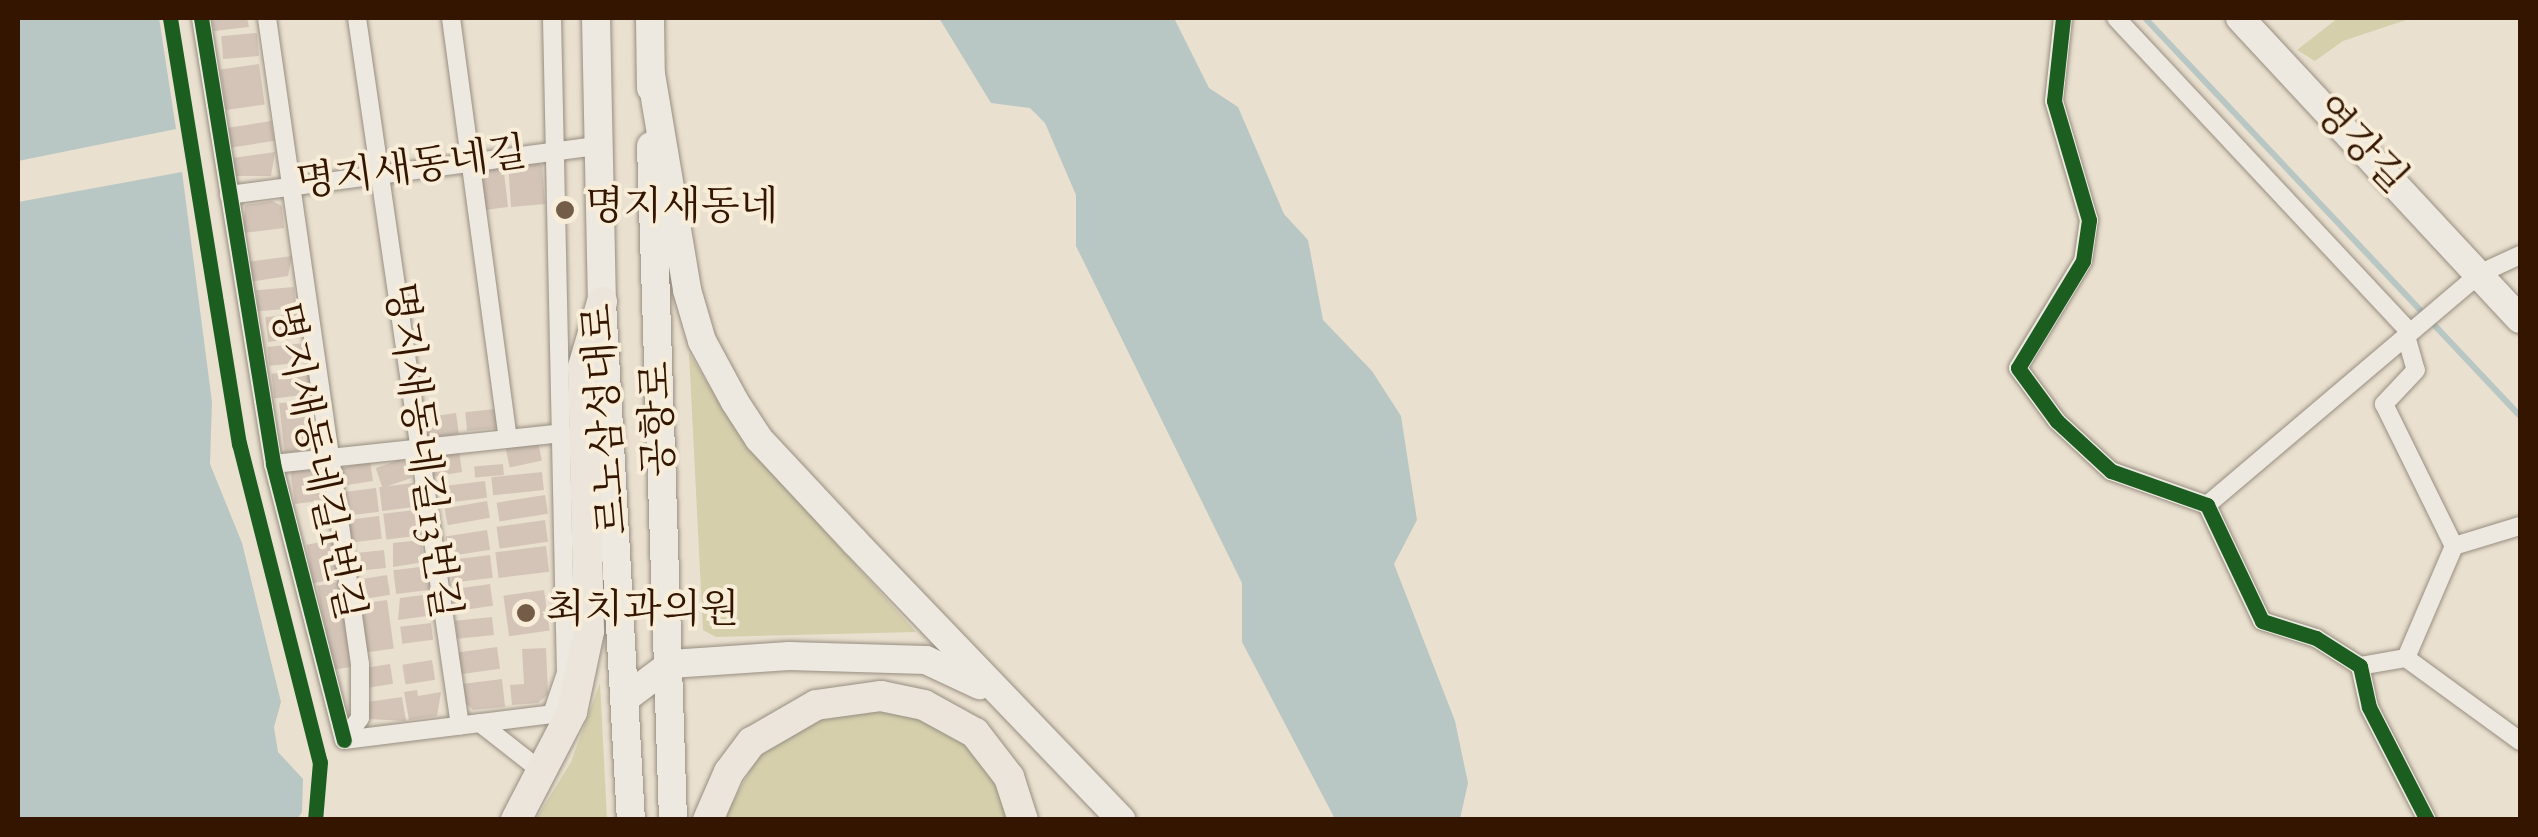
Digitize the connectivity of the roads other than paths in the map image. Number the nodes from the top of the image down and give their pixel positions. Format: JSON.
{"nodes":[{"id":1,"x":201,"y":18,"type":"edge"},
{"id":2,"x":268,"y":18,"type":"edge"},
{"id":3,"x":357,"y":18,"type":"edge"},
{"id":4,"x":451,"y":18,"type":"edge"},
{"id":5,"x":552,"y":18,"type":"edge"},
{"id":6,"x":596,"y":18,"type":"edge"},
{"id":7,"x":650,"y":18,"type":"edge"},
{"id":8,"x":2063,"y":18,"type":"edge"},
{"id":9,"x":2116,"y":18,"type":"edge"},
{"id":10,"x":2240,"y":18,"type":"edge"},
{"id":11,"x":651,"y":74,"type":"junction"},
{"id":12,"x":596,"y":146,"type":"junction"},
{"id":13,"x":555,"y":152,"type":"junction"},
{"id":14,"x":468,"y":162,"type":"junction"},
{"id":15,"x":380,"y":176,"type":"junction"},
{"id":16,"x":291,"y":188,"type":"junction"},
{"id":17,"x":228,"y":195,"type":"junction"},
{"id":18,"x":2520,"y":255,"type":"edge"},
{"id":19,"x":2479,"y":274,"type":"junction"},
{"id":20,"x":602,"y":302,"type":"junction"},
{"id":21,"x":2520,"y":318,"type":"edge"},
{"id":22,"x":2408,"y":334,"type":"junction"},
{"id":23,"x":562,"y":433,"type":"junction"},
{"id":24,"x":508,"y":438,"type":"junction"},
{"id":25,"x":417,"y":447,"type":"junction"},
{"id":26,"x":328,"y":457,"type":"junction"},
{"id":27,"x":273,"y":464,"type":"junction"},
{"id":28,"x":2207,"y":505,"type":"junction"},
{"id":29,"x":2520,"y":526,"type":"edge"},
{"id":30,"x":2454,"y":546,"type":"junction"},
{"id":31,"x":2406,"y":658,"type":"junction"},
{"id":32,"x":671,"y":664,"type":"junction"},
{"id":33,"x":2360,"y":666,"type":"junction"},
{"id":34,"x":994,"y":692,"type":"junction"},
{"id":35,"x":627,"y":697,"type":"junction"},
{"id":36,"x":562,"y":713,"type":"junction"},
{"id":37,"x":480,"y":723,"type":"junction"},
{"id":38,"x":460,"y":726,"type":"junction"},
{"id":39,"x":344,"y":740,"type":"junction"},
{"id":40,"x":2520,"y":741,"type":"edge"},
{"id":41,"x":546,"y":774,"type":"junction"},
{"id":42,"x":516,"y":820,"type":"edge"},
{"id":43,"x":631,"y":820,"type":"edge"},
{"id":44,"x":673,"y":820,"type":"edge"},
{"id":45,"x":708,"y":820,"type":"edge"},
{"id":46,"x":1022,"y":820,"type":"edge"},
{"id":47,"x":1122,"y":820,"type":"edge"},
{"id":48,"x":2427,"y":820,"type":"edge"}],
"edges":[{"from":1,"to":17,"type":"street","name":"명지새동네길1번길"},
{"from":2,"to":16,"type":"street"},
{"from":3,"to":15,"type":"street","name":"명지새동네길13번길"},
{"from":4,"to":14,"type":"street"},
{"from":5,"to":13,"type":"street"},
{"from":6,"to":12,"type":"main road","name":"르노삼성대로"},
{"from":7,"to":11,"type":"main road","name":"공항로"},
{"from":8,"to":28,"type":"street"},
{"from":9,"to":22,"type":"street"},
{"from":10,"to":19,"type":"main road","name":"영강길"},
{"from":11,"to":32,"type":"main road","name":"공항로"},
{"from":11,"to":34,"type":"main road"},
{"from":12,"to":13,"type":"street","name":"명지새동네길"},
{"from":12,"to":20,"type":"main road","name":"르노삼성대로"},
{"from":13,"to":14,"type":"street","name":"명지새동네길"},
{"from":13,"to":23,"type":"street"},
{"from":14,"to":15,"type":"street","name":"명지새동네길"},
{"from":14,"to":24,"type":"street"},
{"from":15,"to":16,"type":"street","name":"명지새동네길"},
{"from":15,"to":25,"type":"street","name":"명지새동네길13번길"},
{"from":16,"to":17,"type":"street","name":"명지새동네길"},
{"from":16,"to":26,"type":"street"},
{"from":17,"to":27,"type":"street","name":"명지새동네길1번길"},
{"from":18,"to":19,"type":"street"},
{"from":19,"to":21,"type":"main road","name":"영강길"},
{"from":19,"to":22,"type":"street"},
{"from":20,"to":35,"type":"main road","name":"르노삼성대로"},
{"from":20,"to":36,"type":"main road"},
{"from":22,"to":28,"type":"street"},
{"from":22,"to":30,"type":"street"},
{"from":23,"to":24,"type":"street"},
{"from":23,"to":36,"type":"street"},
{"from":24,"to":25,"type":"street"},
{"from":25,"to":26,"type":"street"},
{"from":25,"to":38,"type":"street","name":"명지새동네길13번길"},
{"from":26,"to":27,"type":"street"},
{"from":26,"to":39,"type":"street"},
{"from":27,"to":39,"type":"street","name":"명지새동네길1번길"},
{"from":28,"to":33,"type":"street"},
{"from":29,"to":30,"type":"street"},
{"from":30,"to":31,"type":"street"},
{"from":31,"to":33,"type":"street"},
{"from":31,"to":40,"type":"street"},
{"from":32,"to":34,"type":"main road"},
{"from":32,"to":35,"type":"main road"},
{"from":32,"to":44,"type":"main road","name":"공항로"},
{"from":33,"to":48,"type":"street"},
{"from":34,"to":47,"type":"main road"},
{"from":35,"to":43,"type":"main road","name":"르노삼성대로"},
{"from":36,"to":37,"type":"street"},
{"from":36,"to":41,"type":"main road"},
{"from":37,"to":38,"type":"street"},
{"from":37,"to":41,"type":"street"},
{"from":38,"to":39,"type":"street"},
{"from":41,"to":42,"type":"main road"},
{"from":45,"to":46,"type":"main road"}]}
